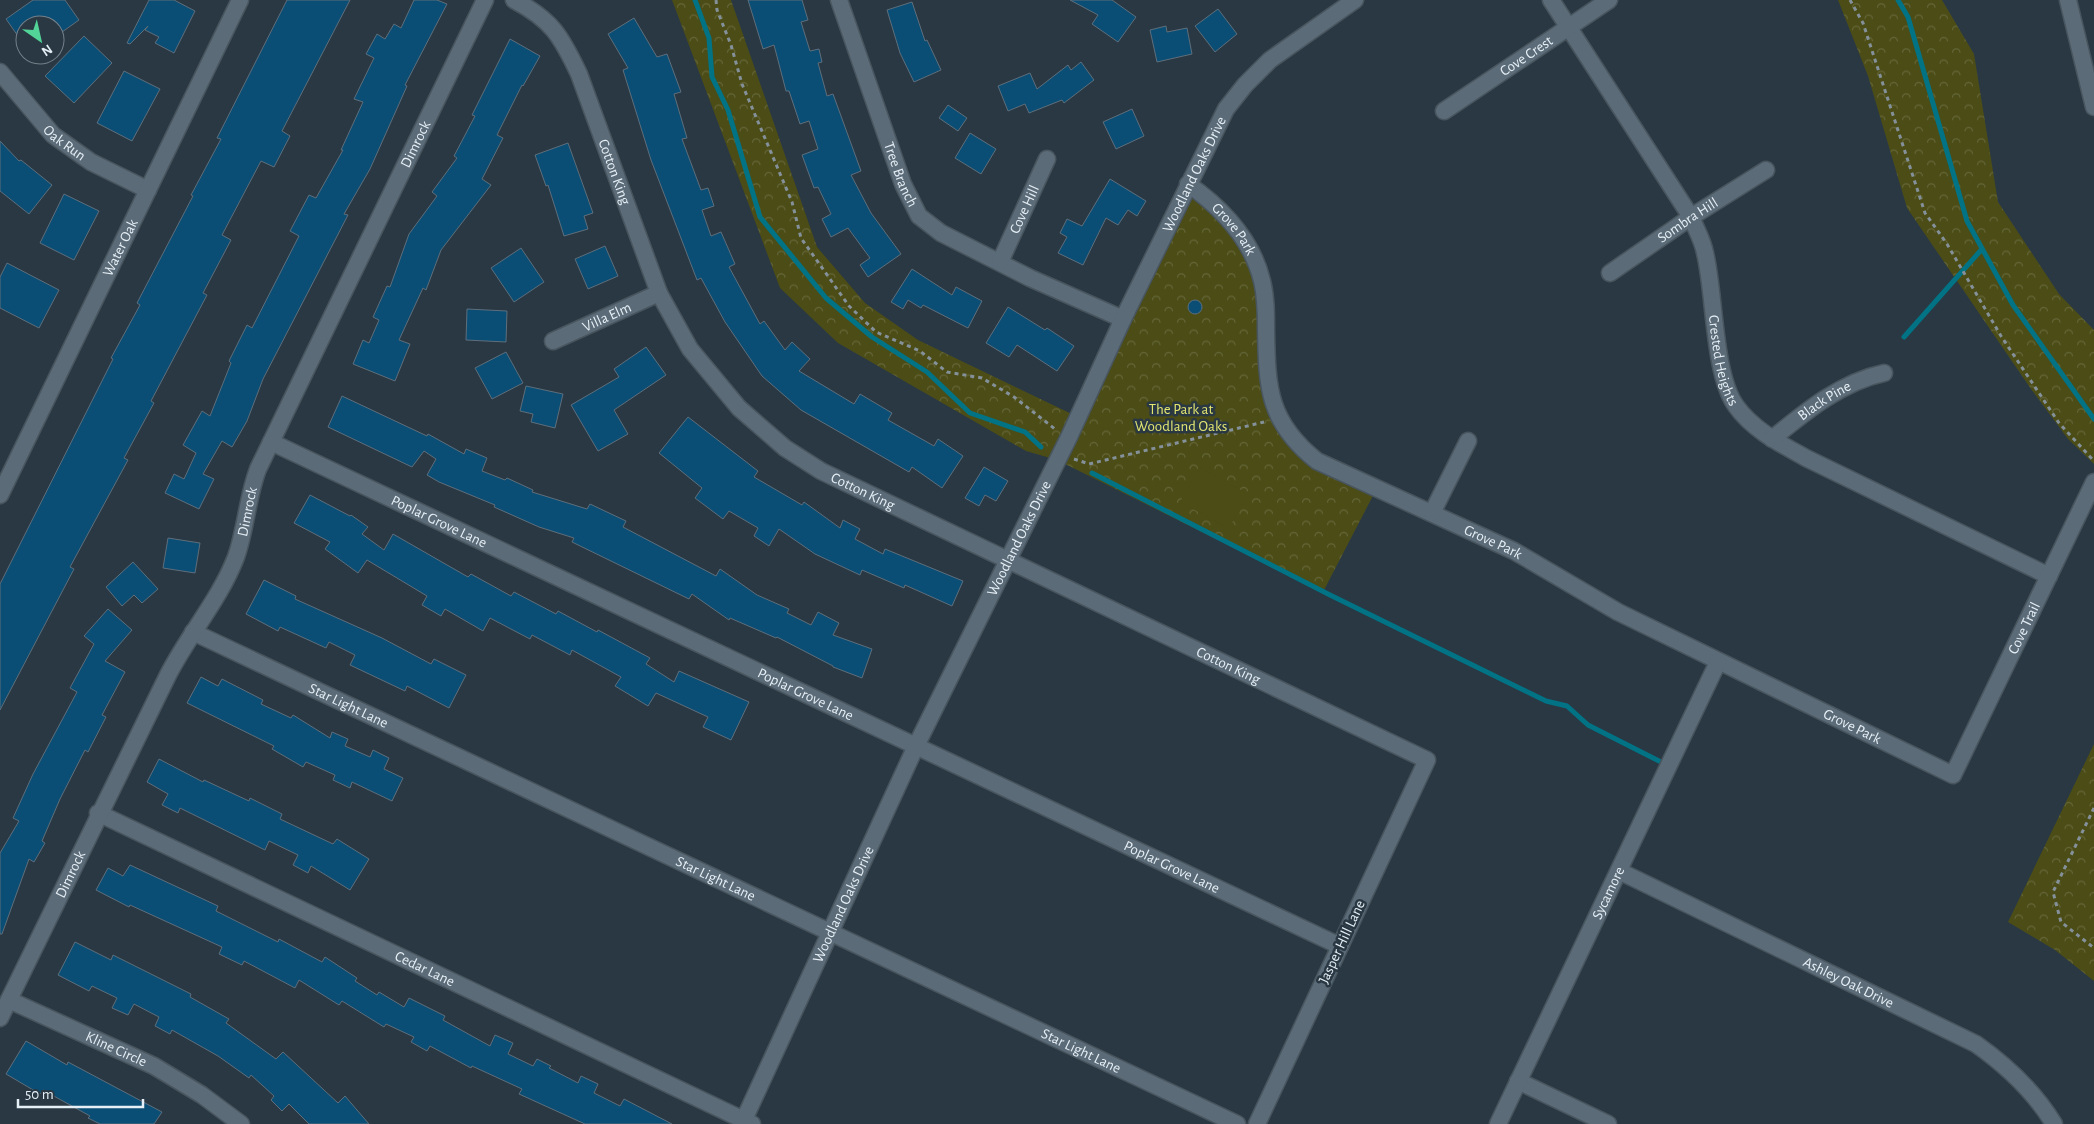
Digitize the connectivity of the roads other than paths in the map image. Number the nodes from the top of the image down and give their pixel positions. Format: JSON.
{"nodes":[{"id":1,"x":240,"y":0,"type":"edge"},
{"id":2,"x":485,"y":0,"type":"edge"},
{"id":3,"x":514,"y":0,"type":"edge"},
{"id":4,"x":839,"y":0,"type":"edge"},
{"id":5,"x":1356,"y":0,"type":"edge"},
{"id":6,"x":1551,"y":0,"type":"edge"},
{"id":7,"x":1609,"y":0,"type":"edge"},
{"id":8,"x":2068,"y":0,"type":"edge"},
{"id":9,"x":1569,"y":26,"type":"junction"},
{"id":10,"x":0,"y":72,"type":"edge"},
{"id":11,"x":2094,"y":107,"type":"edge"},
{"id":12,"x":1444,"y":111,"type":"dead end"},
{"id":13,"x":1047,"y":159,"type":"dead end"},
{"id":14,"x":1766,"y":170,"type":"dead end"},
{"id":15,"x":1188,"y":184,"type":"junction"},
{"id":16,"x":148,"y":190,"type":"junction"},
{"id":17,"x":1691,"y":217,"type":"junction"},
{"id":18,"x":1000,"y":262,"type":"junction"},
{"id":19,"x":1610,"y":272,"type":"dead end"},
{"id":20,"x":659,"y":293,"type":"junction"},
{"id":21,"x":1123,"y":319,"type":"junction"},
{"id":22,"x":553,"y":341,"type":"dead end"},
{"id":23,"x":1884,"y":373,"type":"dead end"},
{"id":24,"x":1772,"y":439,"type":"junction"},
{"id":25,"x":1468,"y":441,"type":"dead end"},
{"id":26,"x":271,"y":442,"type":"junction"},
{"id":27,"x":2094,"y":482,"type":"edge"},
{"id":28,"x":0,"y":495,"type":"edge"},
{"id":29,"x":1432,"y":513,"type":"junction"},
{"id":30,"x":1008,"y":558,"type":"junction"},
{"id":31,"x":2049,"y":576,"type":"junction"},
{"id":32,"x":193,"y":632,"type":"junction"},
{"id":33,"x":1718,"y":662,"type":"junction"},
{"id":34,"x":916,"y":746,"type":"junction"},
{"id":35,"x":1427,"y":760,"type":"joint"},
{"id":36,"x":1952,"y":775,"type":"joint"},
{"id":37,"x":98,"y":813,"type":"junction"},
{"id":38,"x":1619,"y":871,"type":"junction"},
{"id":39,"x":829,"y":932,"type":"junction"},
{"id":40,"x":1340,"y":946,"type":"junction"},
{"id":41,"x":9,"y":1000,"type":"junction"},
{"id":42,"x":0,"y":1018,"type":"edge"},
{"id":43,"x":1518,"y":1081,"type":"junction"},
{"id":44,"x":746,"y":1123,"type":"edge"},
{"id":45,"x":241,"y":1124,"type":"edge"},
{"id":46,"x":1237,"y":1124,"type":"edge"},
{"id":47,"x":1257,"y":1124,"type":"edge"},
{"id":48,"x":1498,"y":1124,"type":"edge"},
{"id":49,"x":1608,"y":1124,"type":"edge"},
{"id":50,"x":2054,"y":1124,"type":"edge"}],
"edges":[{"from":1,"to":16,"type":"street","name":"Water Oak"},
{"from":2,"to":26,"type":"street","name":"Dimrock"},
{"from":3,"to":20,"type":"street","name":"Cotton King"},
{"from":4,"to":18,"type":"street","name":"Tree Branch"},
{"from":5,"to":15,"type":"street","name":"Woodland Oaks Drive"},
{"from":6,"to":9,"type":"street","name":"Crested Heights"},
{"from":7,"to":9,"type":"street","name":"Cove Crest"},
{"from":8,"to":11,"type":"street"},
{"from":9,"to":12,"type":"street","name":"Cove Crest"},
{"from":9,"to":17,"type":"street","name":"Crested Heights"},
{"from":10,"to":16,"type":"street","name":"Oak Run"},
{"from":13,"to":18,"type":"street","name":"Cove Hill"},
{"from":14,"to":17,"type":"street","name":"Sombra Hill"},
{"from":15,"to":21,"type":"street","name":"Woodland Oaks Drive"},
{"from":15,"to":29,"type":"street","name":"Grove Park"},
{"from":16,"to":28,"type":"street","name":"Water Oak"},
{"from":17,"to":19,"type":"street","name":"Sombra Hill"},
{"from":17,"to":24,"type":"street","name":"Crested Heights"},
{"from":18,"to":21,"type":"street","name":"Tree Branch"},
{"from":20,"to":22,"type":"street","name":"Villa Elm"},
{"from":20,"to":30,"type":"street","name":"Cotton King"},
{"from":21,"to":30,"type":"street","name":"Woodland Oaks Drive"},
{"from":23,"to":24,"type":"street","name":"Black Pine"},
{"from":24,"to":31,"type":"street","name":"Crested Heights"},
{"from":25,"to":29,"type":"street"},
{"from":26,"to":32,"type":"street","name":"Dimrock"},
{"from":26,"to":34,"type":"street","name":"Poplar Grove Lane"},
{"from":27,"to":31,"type":"street","name":"Cove Trail"},
{"from":29,"to":33,"type":"street","name":"Grove Park"},
{"from":30,"to":34,"type":"street","name":"Woodland Oaks Drive"},
{"from":30,"to":35,"type":"street","name":"Cotton King"},
{"from":31,"to":36,"type":"street","name":"Cove Trail"},
{"from":32,"to":37,"type":"street","name":"Dimrock"},
{"from":32,"to":39,"type":"street","name":"Star Light Lane"},
{"from":33,"to":36,"type":"street","name":"Grove Park"},
{"from":33,"to":38,"type":"street","name":"Sycamore"},
{"from":34,"to":39,"type":"street","name":"Woodland Oaks Drive"},
{"from":34,"to":40,"type":"street","name":"Poplar Grove Lane"},
{"from":35,"to":40,"type":"street","name":"Jasper Hill Lane"},
{"from":37,"to":41,"type":"street","name":"Dimrock"},
{"from":37,"to":44,"type":"street","name":"Cedar Lane"},
{"from":38,"to":43,"type":"street","name":"Sycamore"},
{"from":38,"to":50,"type":"street","name":"Ashley Oak Drive"},
{"from":39,"to":44,"type":"street","name":"Woodland Oaks Drive"},
{"from":39,"to":46,"type":"street","name":"Star Light Lane"},
{"from":40,"to":47,"type":"street","name":"Jasper Hill Lane"},
{"from":41,"to":42,"type":"street","name":"Dimrock"},
{"from":41,"to":45,"type":"street","name":"Kline Circle"},
{"from":43,"to":48,"type":"street","name":"Sycamore"},
{"from":43,"to":49,"type":"street"}]}
